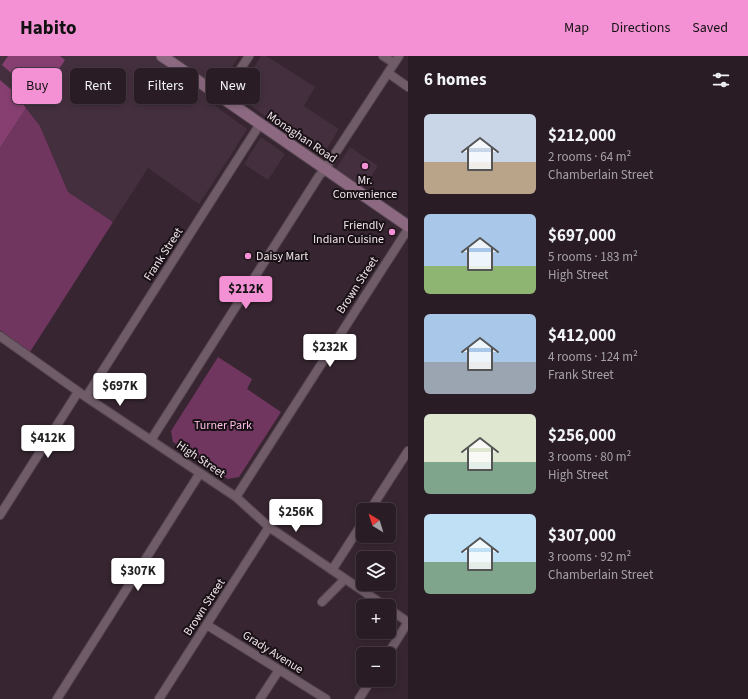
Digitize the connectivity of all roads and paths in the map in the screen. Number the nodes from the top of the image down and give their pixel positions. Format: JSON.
{"nodes":[{"id":1,"x":162,"y":56,"type":"edge"},
{"id":2,"x":249,"y":56,"type":"edge"},
{"id":3,"x":383,"y":56,"type":"edge"},
{"id":4,"x":399,"y":56,"type":"edge"},
{"id":5,"x":394,"y":63,"type":"junction"},
{"id":6,"x":241,"y":68,"type":"edge"},
{"id":7,"x":388,"y":73,"type":"junction"},
{"id":8,"x":206,"y":86,"type":"edge"},
{"id":9,"x":408,"y":87,"type":"edge"},
{"id":10,"x":232,"y":104,"type":"edge"},
{"id":11,"x":260,"y":124,"type":"junction"},
{"id":12,"x":325,"y":168,"type":"junction"},
{"id":13,"x":408,"y":228,"type":"edge"},
{"id":14,"x":0,"y":336,"type":"edge"},
{"id":15,"x":78,"y":392,"type":"junction"},
{"id":16,"x":86,"y":397,"type":"junction"},
{"id":17,"x":151,"y":440,"type":"junction"},
{"id":18,"x":408,"y":450,"type":"edge"},
{"id":19,"x":200,"y":473,"type":"junction"},
{"id":20,"x":236,"y":497,"type":"junction"},
{"id":21,"x":374,"y":503,"type":"edge"},
{"id":22,"x":0,"y":515,"type":"edge"},
{"id":23,"x":269,"y":527,"type":"junction"},
{"id":24,"x":356,"y":533,"type":"edge"},
{"id":25,"x":332,"y":570,"type":"junction"},
{"id":26,"x":345,"y":579,"type":"junction"},
{"id":27,"x":375,"y":599,"type":"edge"},
{"id":28,"x":322,"y":602,"type":"dead end"},
{"id":29,"x":396,"y":614,"type":"edge"},
{"id":30,"x":408,"y":622,"type":"edge"},
{"id":31,"x":207,"y":625,"type":"junction"},
{"id":32,"x":392,"y":647,"type":"edge"},
{"id":33,"x":279,"y":670,"type":"junction"},
{"id":34,"x":367,"y":687,"type":"edge"},
{"id":35,"x":57,"y":699,"type":"edge"},
{"id":36,"x":159,"y":699,"type":"edge"},
{"id":37,"x":260,"y":699,"type":"edge"},
{"id":38,"x":326,"y":699,"type":"edge"},
{"id":39,"x":359,"y":699,"type":"edge"}],
"edges":[{"from":1,"to":8,"type":"main road","name":"Monaghan Road"},
{"from":2,"to":6,"type":"street"},
{"from":3,"to":5,"type":"street"},
{"from":4,"to":5,"type":"street"},
{"from":5,"to":7,"type":"street"},
{"from":7,"to":9,"type":"street"},
{"from":7,"to":12,"type":"street"},
{"from":10,"to":11,"type":"main road","name":"Monaghan Road"},
{"from":11,"to":12,"type":"main road","name":"Monaghan Road"},
{"from":11,"to":16,"type":"street","name":"Frank Street"},
{"from":12,"to":13,"type":"main road","name":"Monaghan Road"},
{"from":12,"to":17,"type":"street"},
{"from":13,"to":20,"type":"street","name":"Brown Street"},
{"from":14,"to":15,"type":"street","name":"High Street"},
{"from":15,"to":16,"type":"street","name":"High Street"},
{"from":15,"to":22,"type":"street"},
{"from":16,"to":17,"type":"street","name":"High Street"},
{"from":17,"to":19,"type":"street","name":"High Street"},
{"from":18,"to":21,"type":"street"},
{"from":19,"to":20,"type":"street","name":"High Street"},
{"from":19,"to":35,"type":"street"},
{"from":20,"to":23,"type":"street","name":"High Street"},
{"from":23,"to":25,"type":"street","name":"High Street"},
{"from":23,"to":31,"type":"street","name":"Brown Street"},
{"from":24,"to":25,"type":"street"},
{"from":25,"to":26,"type":"street","name":"High Street"},
{"from":26,"to":27,"type":"street","name":"High Street"},
{"from":26,"to":28,"type":"street"},
{"from":29,"to":30,"type":"street"},
{"from":30,"to":32,"type":"street"},
{"from":31,"to":33,"type":"street","name":"Grady Avenue"},
{"from":31,"to":36,"type":"street","name":"Brown Street"},
{"from":33,"to":37,"type":"street"},
{"from":33,"to":38,"type":"street","name":"Grady Avenue"},
{"from":34,"to":39,"type":"street"}]}
